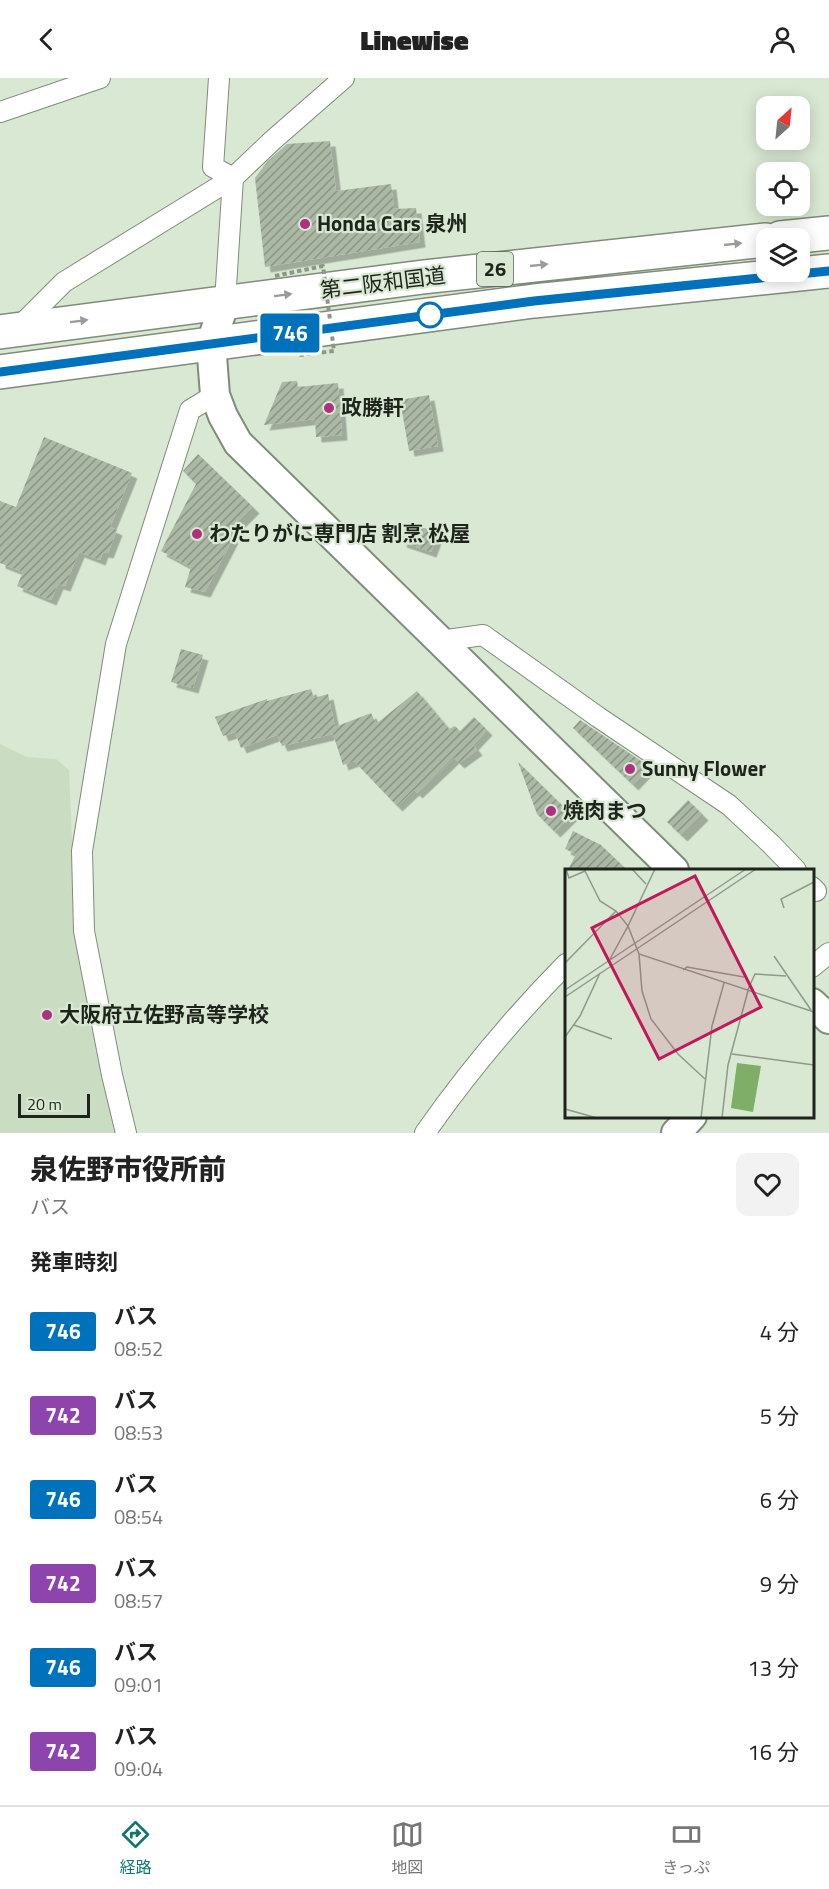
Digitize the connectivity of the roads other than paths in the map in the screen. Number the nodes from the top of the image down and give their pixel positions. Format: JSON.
{"nodes":[{"id":1,"x":100,"y":78,"type":"edge"},
{"id":2,"x":219,"y":78,"type":"edge"},
{"id":3,"x":344,"y":78,"type":"edge"},
{"id":4,"x":0,"y":112,"type":"edge"},
{"id":5,"x":233,"y":178,"type":"junction"},
{"id":6,"x":829,"y":233,"type":"edge"},
{"id":7,"x":810,"y":235,"type":"edge"},
{"id":8,"x":756,"y":241,"type":"edge"},
{"id":9,"x":829,"y":270,"type":"edge"},
{"id":10,"x":225,"y":302,"type":"junction"},
{"id":11,"x":8,"y":331,"type":"edge"},
{"id":12,"x":211,"y":343,"type":"junction"},
{"id":13,"x":0,"y":372,"type":"edge"},
{"id":14,"x":215,"y":395,"type":"junction"},
{"id":15,"x":440,"y":641,"type":"junction"},
{"id":16,"x":666,"y":868,"type":"edge"},
{"id":17,"x":795,"y":869,"type":"edge"},
{"id":18,"x":829,"y":953,"type":"edge"},
{"id":19,"x":565,"y":965,"type":"edge"},
{"id":20,"x":814,"y":966,"type":"edge"},
{"id":21,"x":814,"y":1004,"type":"edge"},
{"id":22,"x":829,"y":1019,"type":"edge"},
{"id":23,"x":690,"y":1118,"type":"edge"},
{"id":24,"x":126,"y":1133,"type":"edge"},
{"id":25,"x":425,"y":1133,"type":"edge"},
{"id":26,"x":676,"y":1133,"type":"edge"}],
"edges":[{"from":1,"to":4,"type":"street"},
{"from":2,"to":5,"type":"street"},
{"from":3,"to":5,"type":"street"},
{"from":5,"to":10,"type":"street"},
{"from":5,"to":11,"type":"street"},
{"from":6,"to":7,"type":"highway"},
{"from":10,"to":8,"type":"highway","name":"第二阪和国道","number":"26","one_way":true},
{"from":9,"to":12,"type":"highway","name":"第二阪和国道","number":"26"},
{"from":11,"to":10,"type":"highway","name":"第二阪和国道","number":"26","one_way":true},
{"from":10,"to":12,"type":"street"},
{"from":12,"to":13,"type":"highway","name":"第二阪和国道","number":"26"},
{"from":12,"to":14,"type":"street"},
{"from":14,"to":15,"type":"street"},
{"from":14,"to":24,"type":"street"},
{"from":15,"to":16,"type":"street"},
{"from":15,"to":17,"type":"street"},
{"from":18,"to":20,"type":"street"},
{"from":19,"to":25,"type":"street"},
{"from":21,"to":22,"type":"street"},
{"from":23,"to":26,"type":"street"}]}
